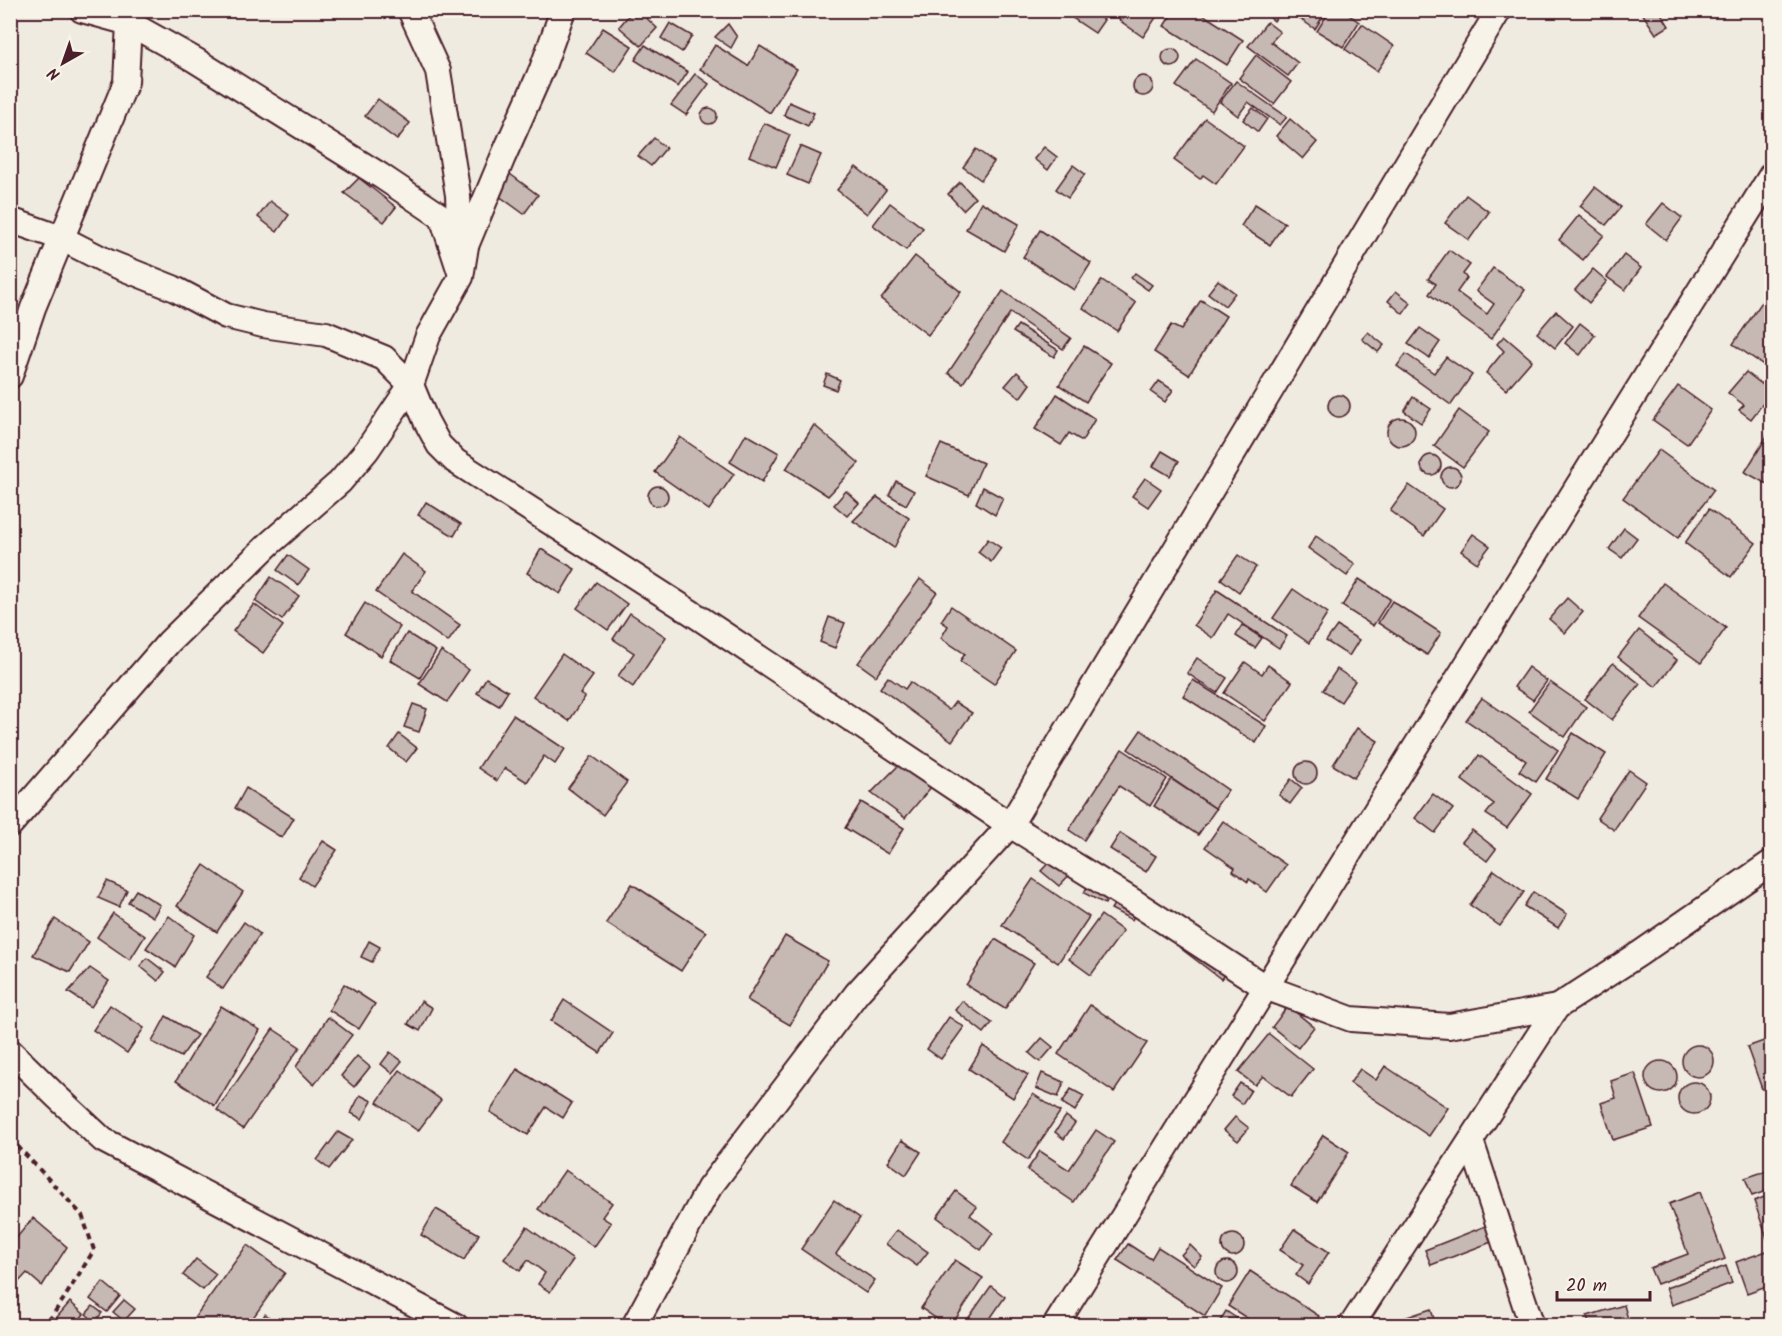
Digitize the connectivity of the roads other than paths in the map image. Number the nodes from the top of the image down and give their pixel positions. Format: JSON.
{"nodes":[{"id":1,"x":82,"y":10,"type":"edge"},
{"id":2,"x":410,"y":10,"type":"edge"},
{"id":3,"x":563,"y":10,"type":"edge"},
{"id":4,"x":1499,"y":10,"type":"edge"},
{"id":5,"x":129,"y":23,"type":"junction"},
{"id":6,"x":1772,"y":174,"type":"edge"},
{"id":7,"x":10,"y":220,"type":"edge"},
{"id":8,"x":61,"y":238,"type":"junction"},
{"id":9,"x":461,"y":277,"type":"junction"},
{"id":10,"x":10,"y":376,"type":"edge"},
{"id":11,"x":411,"y":385,"type":"junction"},
{"id":12,"x":10,"y":825,"type":"edge"},
{"id":13,"x":1010,"y":825,"type":"junction"},
{"id":14,"x":1772,"y":862,"type":"edge"},
{"id":15,"x":1265,"y":987,"type":"junction"},
{"id":16,"x":1557,"y":1007,"type":"junction"},
{"id":17,"x":10,"y":1051,"type":"edge"},
{"id":18,"x":1471,"y":1141,"type":"junction"},
{"id":19,"x":456,"y":1326,"type":"edge"},
{"id":20,"x":634,"y":1326,"type":"edge"},
{"id":21,"x":1055,"y":1326,"type":"edge"},
{"id":22,"x":1351,"y":1326,"type":"edge"},
{"id":23,"x":1532,"y":1326,"type":"edge"}],
"edges":[{"from":1,"to":5,"type":"street"},
{"from":2,"to":9,"type":"street"},
{"from":3,"to":9,"type":"street"},
{"from":4,"to":13,"type":"street"},
{"from":5,"to":8,"type":"street"},
{"from":5,"to":9,"type":"street"},
{"from":6,"to":15,"type":"street"},
{"from":7,"to":8,"type":"street"},
{"from":8,"to":10,"type":"street"},
{"from":8,"to":11,"type":"street"},
{"from":9,"to":11,"type":"street"},
{"from":11,"to":12,"type":"street"},
{"from":11,"to":13,"type":"street"},
{"from":13,"to":15,"type":"street"},
{"from":13,"to":20,"type":"street"},
{"from":14,"to":16,"type":"street"},
{"from":15,"to":16,"type":"street"},
{"from":15,"to":21,"type":"street"},
{"from":16,"to":18,"type":"street"},
{"from":17,"to":19,"type":"street"},
{"from":18,"to":22,"type":"street"},
{"from":18,"to":23,"type":"street"}]}
